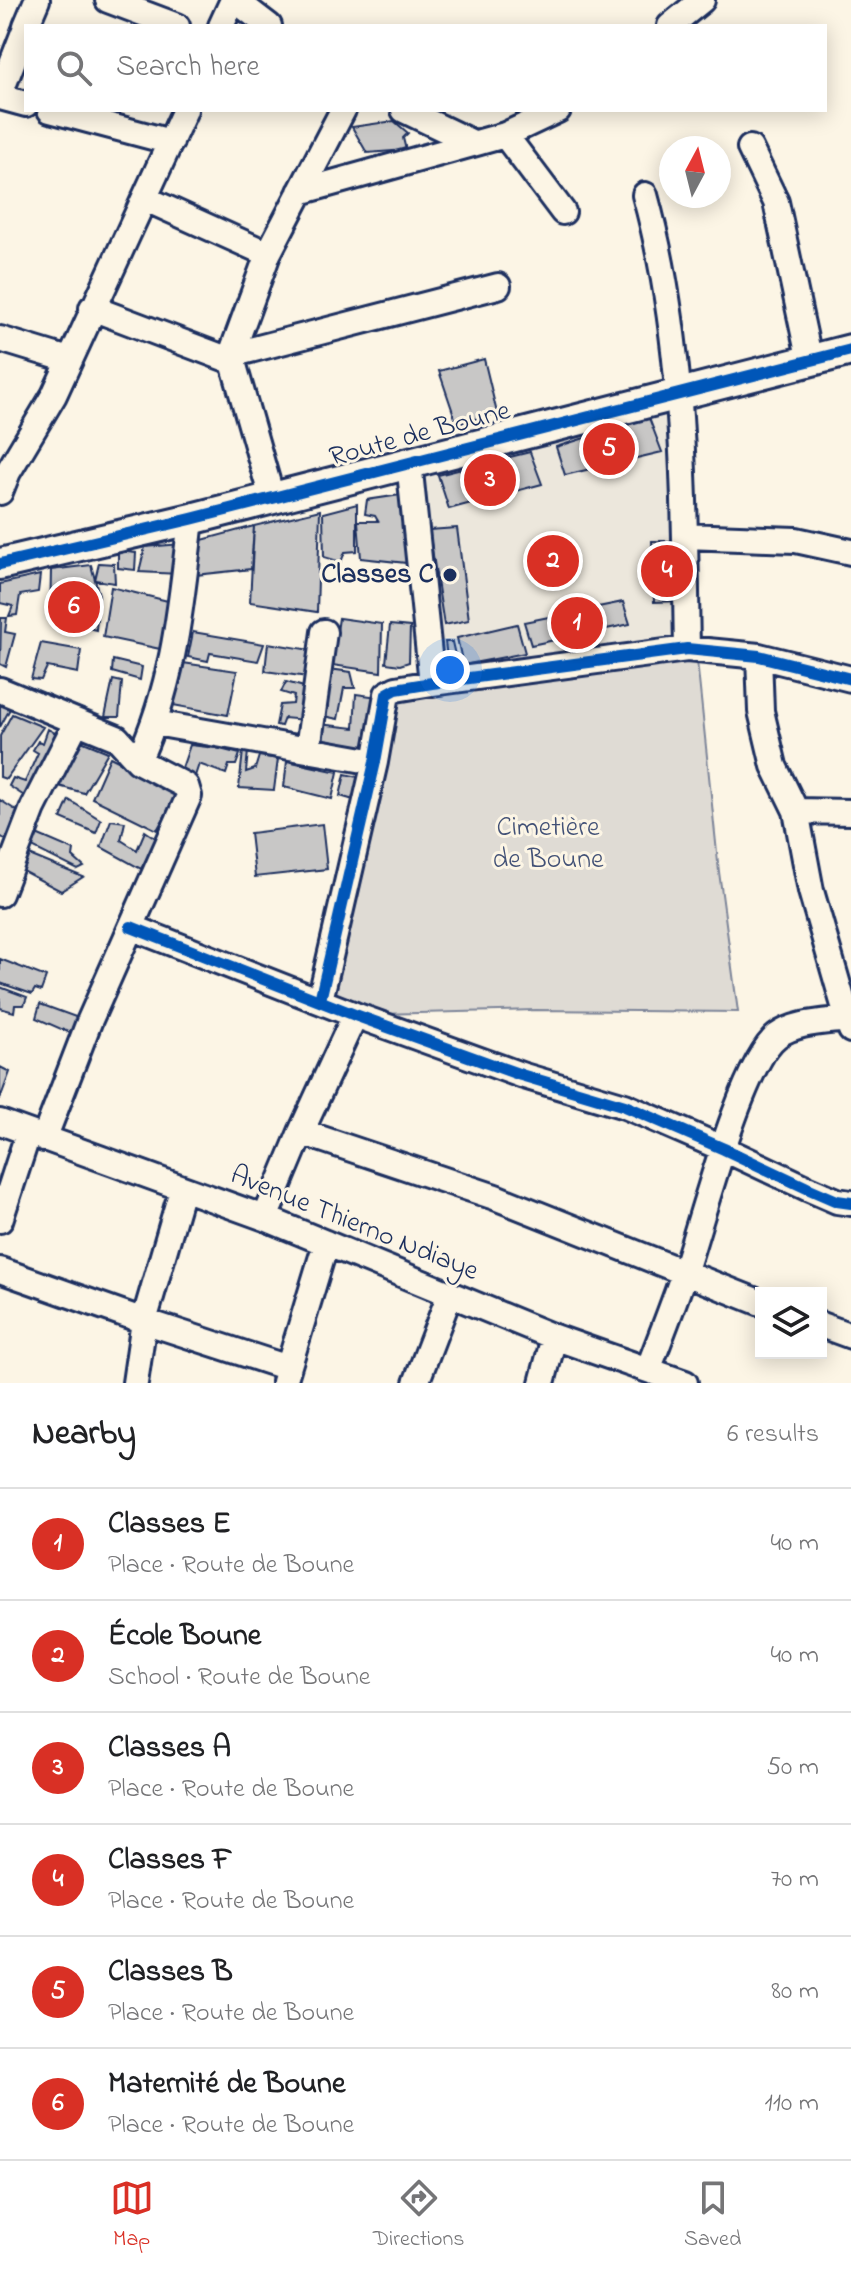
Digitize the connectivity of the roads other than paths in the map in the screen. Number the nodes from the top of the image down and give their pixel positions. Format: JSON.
{"nodes":[{"id":1,"x":37,"y":0,"type":"edge"},
{"id":2,"x":108,"y":0,"type":"edge"},
{"id":3,"x":234,"y":0,"type":"edge"},
{"id":4,"x":702,"y":0,"type":"edge"},
{"id":5,"x":27,"y":24,"type":"edge"},
{"id":6,"x":172,"y":24,"type":"edge"},
{"id":7,"x":222,"y":24,"type":"edge"},
{"id":8,"x":266,"y":24,"type":"edge"},
{"id":9,"x":672,"y":24,"type":"edge"},
{"id":10,"x":24,"y":31,"type":"edge"},
{"id":11,"x":0,"y":95,"type":"edge"},
{"id":12,"x":24,"y":103,"type":"edge"},
{"id":13,"x":58,"y":112,"type":"edge"},
{"id":14,"x":184,"y":112,"type":"edge"},
{"id":15,"x":342,"y":112,"type":"edge"},
{"id":16,"x":408,"y":112,"type":"edge"},
{"id":17,"x":554,"y":112,"type":"edge"},
{"id":18,"x":505,"y":135,"type":"junction"},
{"id":19,"x":171,"y":142,"type":"junction"},
{"id":20,"x":473,"y":143,"type":"junction"},
{"id":21,"x":750,"y":148,"type":"dead end"},
{"id":22,"x":300,"y":192,"type":"junction"},
{"id":23,"x":645,"y":195,"type":"dead end"},
{"id":24,"x":146,"y":199,"type":"junction"},
{"id":25,"x":563,"y":212,"type":"dead end"},
{"id":26,"x":268,"y":254,"type":"junction"},
{"id":27,"x":498,"y":286,"type":"dead end"},
{"id":28,"x":92,"y":308,"type":"junction"},
{"id":29,"x":0,"y":339,"type":"edge"},
{"id":30,"x":851,"y":350,"type":"edge"},
{"id":31,"x":231,"y":358,"type":"junction"},
{"id":32,"x":69,"y":360,"type":"junction"},
{"id":33,"x":810,"y":362,"type":"junction"},
{"id":34,"x":679,"y":392,"type":"junction"},
{"id":35,"x":409,"y":462,"type":"junction"},
{"id":36,"x":3,"y":478,"type":"edge"},
{"id":37,"x":272,"y":498,"type":"junction"},
{"id":38,"x":191,"y":519,"type":"junction"},
{"id":39,"x":685,"y":536,"type":"junction"},
{"id":40,"x":851,"y":552,"type":"edge"},
{"id":41,"x":0,"y":564,"type":"edge"},
{"id":42,"x":324,"y":632,"type":"dead end"},
{"id":43,"x":687,"y":649,"type":"junction"},
{"id":44,"x":759,"y":656,"type":"junction"},
{"id":45,"x":851,"y":679,"type":"edge"},
{"id":46,"x":432,"y":683,"type":"junction"},
{"id":47,"x":0,"y":690,"type":"edge"},
{"id":48,"x":76,"y":723,"type":"junction"},
{"id":49,"x":155,"y":723,"type":"junction"},
{"id":50,"x":308,"y":749,"type":"junction"},
{"id":51,"x":138,"y":761,"type":"junction"},
{"id":52,"x":375,"y":762,"type":"junction"},
{"id":53,"x":796,"y":811,"type":"junction"},
{"id":54,"x":851,"y":812,"type":"edge"},
{"id":55,"x":0,"y":894,"type":"edge"},
{"id":56,"x":131,"y":927,"type":"junction"},
{"id":57,"x":840,"y":946,"type":"edge"},
{"id":58,"x":320,"y":1000,"type":"junction"},
{"id":59,"x":355,"y":1015,"type":"junction"},
{"id":60,"x":849,"y":1024,"type":"edge"},
{"id":61,"x":0,"y":1122,"type":"edge"},
{"id":62,"x":301,"y":1132,"type":"junction"},
{"id":63,"x":36,"y":1136,"type":"junction"},
{"id":64,"x":724,"y":1149,"type":"junction"},
{"id":65,"x":182,"y":1190,"type":"junction"},
{"id":66,"x":851,"y":1203,"type":"edge"},
{"id":67,"x":265,"y":1218,"type":"junction"},
{"id":68,"x":0,"y":1220,"type":"edge"},
{"id":69,"x":326,"y":1243,"type":"junction"},
{"id":70,"x":0,"y":1270,"type":"edge"},
{"id":71,"x":684,"y":1274,"type":"junction"},
{"id":72,"x":450,"y":1294,"type":"junction"},
{"id":73,"x":755,"y":1301,"type":"edge"},
{"id":74,"x":144,"y":1321,"type":"junction"},
{"id":75,"x":827,"y":1327,"type":"edge"},
{"id":76,"x":851,"y":1336,"type":"edge"},
{"id":77,"x":554,"y":1337,"type":"junction"},
{"id":78,"x":286,"y":1376,"type":"edge"},
{"id":79,"x":666,"y":1378,"type":"edge"},
{"id":80,"x":135,"y":1383,"type":"edge"},
{"id":81,"x":416,"y":1383,"type":"edge"},
{"id":82,"x":542,"y":1383,"type":"edge"}],
"edges":[{"from":1,"to":5,"type":"street"},
{"from":2,"to":6,"type":"street"},
{"from":3,"to":7,"type":"street"},
{"from":3,"to":8,"type":"street"},
{"from":4,"to":9,"type":"street"},
{"from":10,"to":11,"type":"street"},
{"from":11,"to":12,"type":"street"},
{"from":13,"to":19,"type":"street"},
{"from":14,"to":19,"type":"street"},
{"from":15,"to":22,"type":"street"},
{"from":16,"to":20,"type":"street"},
{"from":17,"to":18,"type":"street"},
{"from":18,"to":20,"type":"street"},
{"from":18,"to":25,"type":"street"},
{"from":19,"to":24,"type":"street"},
{"from":20,"to":22,"type":"street"},
{"from":21,"to":33,"type":"street"},
{"from":22,"to":26,"type":"street"},
{"from":23,"to":34,"type":"street"},
{"from":24,"to":26,"type":"street"},
{"from":24,"to":28,"type":"street"},
{"from":26,"to":31,"type":"street"},
{"from":27,"to":31,"type":"street"},
{"from":28,"to":31,"type":"street"},
{"from":28,"to":32,"type":"street"},
{"from":29,"to":32,"type":"street"},
{"from":30,"to":33,"type":"street","name":"Route de Boune"},
{"from":31,"to":37,"type":"street"},
{"from":32,"to":36,"type":"street"},
{"from":33,"to":34,"type":"street","name":"Route de Boune"},
{"from":34,"to":35,"type":"street","name":"Route de Boune"},
{"from":34,"to":39,"type":"street"},
{"from":35,"to":37,"type":"street","name":"Route de Boune"},
{"from":35,"to":46,"type":"street"},
{"from":37,"to":38,"type":"street","name":"Route de Boune"},
{"from":38,"to":41,"type":"street","name":"Route de Boune"},
{"from":38,"to":49,"type":"street"},
{"from":39,"to":40,"type":"street"},
{"from":39,"to":43,"type":"street"},
{"from":42,"to":50,"type":"street"},
{"from":43,"to":44,"type":"street"},
{"from":43,"to":46,"type":"street"},
{"from":44,"to":45,"type":"street"},
{"from":44,"to":53,"type":"street"},
{"from":46,"to":52,"type":"street"},
{"from":47,"to":48,"type":"street"},
{"from":48,"to":51,"type":"street"},
{"from":48,"to":55,"type":"street"},
{"from":49,"to":50,"type":"street"},
{"from":49,"to":51,"type":"street"},
{"from":50,"to":52,"type":"street"},
{"from":51,"to":56,"type":"street"},
{"from":52,"to":58,"type":"street"},
{"from":53,"to":54,"type":"street"},
{"from":53,"to":57,"type":"street"},
{"from":56,"to":58,"type":"street"},
{"from":56,"to":63,"type":"street"},
{"from":57,"to":60,"type":"street"},
{"from":58,"to":59,"type":"street"},
{"from":59,"to":62,"type":"street"},
{"from":59,"to":64,"type":"street"},
{"from":60,"to":64,"type":"street"},
{"from":61,"to":63,"type":"street","name":"Avenue Thierno Ndiaye"},
{"from":62,"to":67,"type":"street"},
{"from":62,"to":71,"type":"street"},
{"from":63,"to":65,"type":"street","name":"Avenue Thierno Ndiaye"},
{"from":63,"to":68,"type":"street"},
{"from":64,"to":66,"type":"street"},
{"from":64,"to":71,"type":"street"},
{"from":65,"to":67,"type":"street","name":"Avenue Thierno Ndiaye"},
{"from":65,"to":74,"type":"street"},
{"from":67,"to":69,"type":"street","name":"Avenue Thierno Ndiaye"},
{"from":69,"to":72,"type":"street","name":"Avenue Thierno Ndiaye"},
{"from":69,"to":78,"type":"street"},
{"from":70,"to":74,"type":"street"},
{"from":71,"to":73,"type":"street"},
{"from":71,"to":79,"type":"street"},
{"from":72,"to":77,"type":"street","name":"Avenue Thierno Ndiaye"},
{"from":72,"to":81,"type":"street"},
{"from":74,"to":78,"type":"street"},
{"from":74,"to":80,"type":"street"},
{"from":75,"to":76,"type":"street"},
{"from":77,"to":79,"type":"street","name":"Avenue Thierno Ndiaye"},
{"from":77,"to":82,"type":"street"}]}
